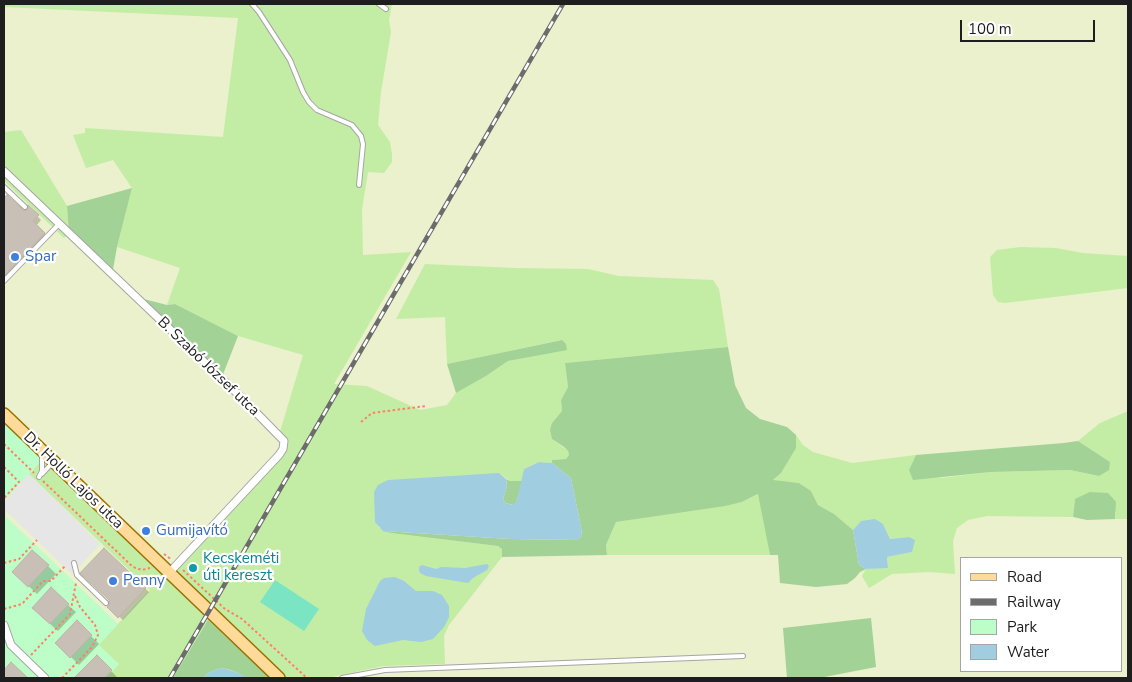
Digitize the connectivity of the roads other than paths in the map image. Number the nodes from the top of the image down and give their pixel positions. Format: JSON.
{"nodes":[{"id":1,"x":252,"y":4,"type":"edge"},
{"id":2,"x":379,"y":4,"type":"edge"},
{"id":3,"x":386,"y":9,"type":"dead end"},
{"id":4,"x":4,"y":170,"type":"edge"},
{"id":5,"x":359,"y":185,"type":"dead end"},
{"id":6,"x":4,"y":187,"type":"edge"},
{"id":7,"x":25,"y":207,"type":"dead end"},
{"id":8,"x":59,"y":224,"type":"junction"},
{"id":9,"x":4,"y":281,"type":"edge"},
{"id":10,"x":4,"y":414,"type":"edge"},
{"id":11,"x":41,"y":449,"type":"junction"},
{"id":12,"x":54,"y":462,"type":"junction"},
{"id":13,"x":74,"y":563,"type":"dead end"},
{"id":14,"x":169,"y":573,"type":"junction"},
{"id":15,"x":106,"y":603,"type":"dead end"},
{"id":16,"x":4,"y":625,"type":"edge"},
{"id":17,"x":743,"y":656,"type":"dead end"},
{"id":18,"x":46,"y":678,"type":"edge"},
{"id":19,"x":279,"y":678,"type":"edge"},
{"id":20,"x":342,"y":678,"type":"edge"}],
"edges":[{"from":1,"to":5,"type":"lane"},
{"from":2,"to":3,"type":"lane"},
{"from":4,"to":8,"type":"street","name":"B. Szabó József utca"},
{"from":6,"to":7,"type":"lane"},
{"from":8,"to":9,"type":"lane"},
{"from":8,"to":14,"type":"street","name":"B. Szabó József utca"},
{"from":10,"to":11,"type":"main road","name":"Dr. Holló Lajos utca"},
{"from":11,"to":12,"type":"main road","name":"Dr. Holló Lajos utca"},
{"from":11,"to":12,"type":"lane"},
{"from":12,"to":14,"type":"main road","name":"Dr. Holló Lajos utca"},
{"from":13,"to":15,"type":"lane"},
{"from":14,"to":19,"type":"main road","name":"Dr. Holló Lajos utca"},
{"from":16,"to":18,"type":"street"},
{"from":17,"to":20,"type":"lane"}]}
